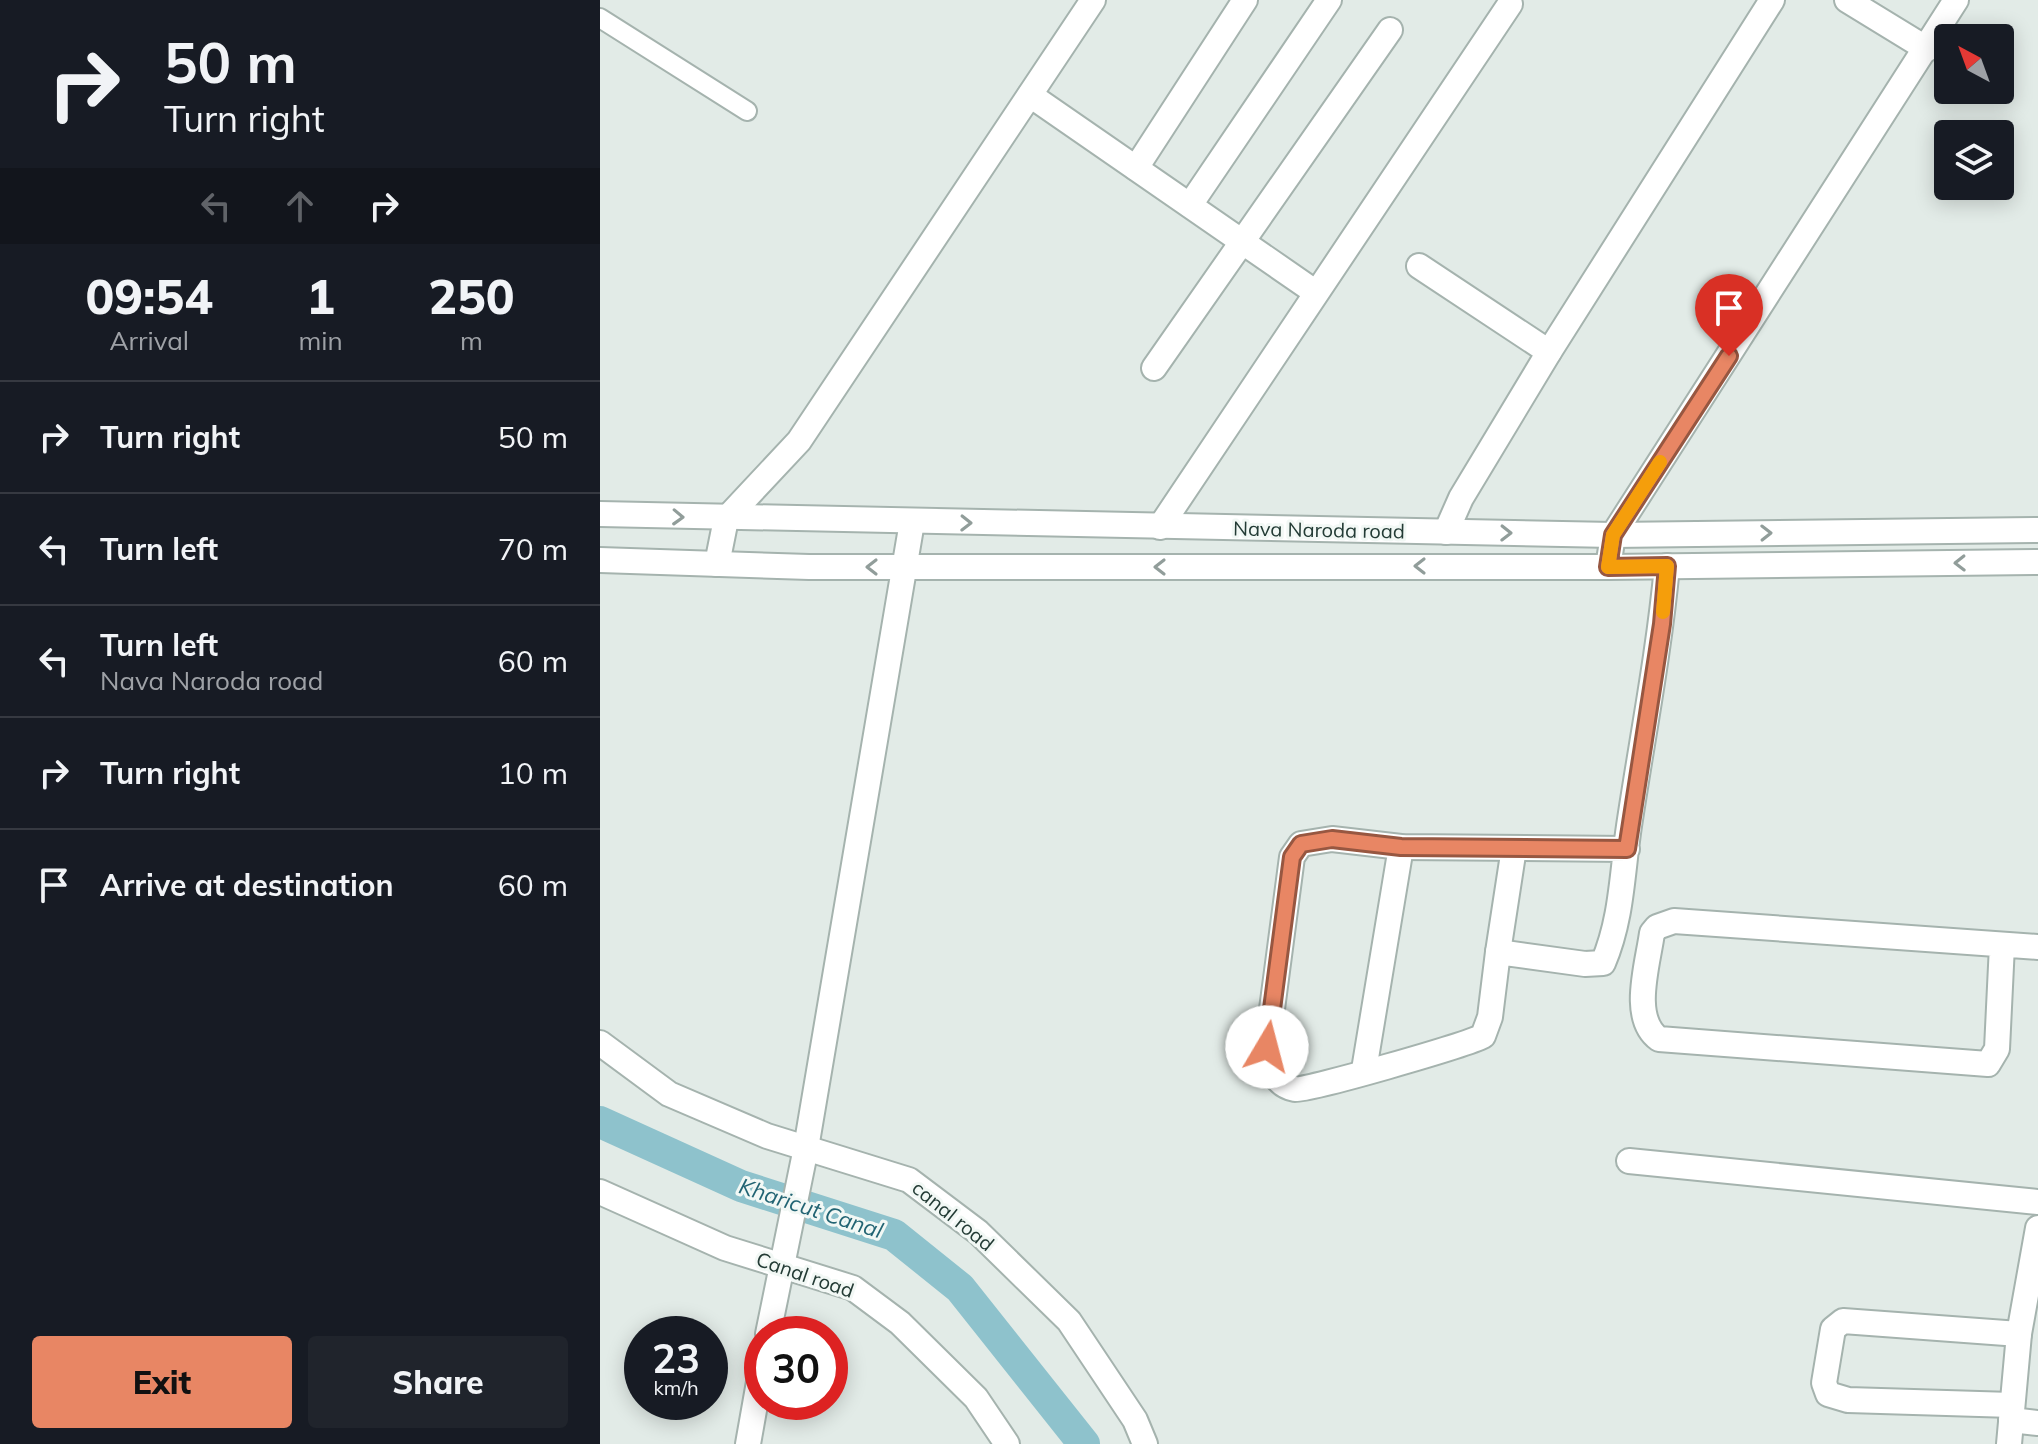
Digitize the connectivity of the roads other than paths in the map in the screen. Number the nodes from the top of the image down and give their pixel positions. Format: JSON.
{"nodes":[{"id":1,"x":1093,"y":0,"type":"edge"},
{"id":2,"x":1245,"y":0,"type":"edge"},
{"id":3,"x":1329,"y":0,"type":"edge"},
{"id":4,"x":1772,"y":0,"type":"edge"},
{"id":5,"x":1847,"y":0,"type":"edge"},
{"id":6,"x":1956,"y":0,"type":"edge"},
{"id":7,"x":1510,"y":4,"type":"dead end"},
{"id":8,"x":600,"y":18,"type":"edge"},
{"id":9,"x":1390,"y":30,"type":"dead end"},
{"id":10,"x":1927,"y":49,"type":"junction"},
{"id":11,"x":1030,"y":95,"type":"junction"},
{"id":12,"x":747,"y":111,"type":"dead end"},
{"id":13,"x":1136,"y":168,"type":"junction"},
{"id":14,"x":1190,"y":205,"type":"junction"},
{"id":15,"x":1243,"y":242,"type":"junction"},
{"id":16,"x":1419,"y":266,"type":"dead end"},
{"id":17,"x":1315,"y":292,"type":"junction"},
{"id":18,"x":1549,"y":352,"type":"junction"},
{"id":19,"x":1154,"y":368,"type":"dead end"},
{"id":20,"x":600,"y":514,"type":"edge"},
{"id":21,"x":726,"y":519,"type":"junction"},
{"id":22,"x":912,"y":522,"type":"junction"},
{"id":23,"x":1160,"y":527,"type":"junction"},
{"id":24,"x":2038,"y":530,"type":"edge"},
{"id":25,"x":1446,"y":532,"type":"junction"},
{"id":26,"x":1613,"y":535,"type":"junction"},
{"id":27,"x":600,"y":560,"type":"edge"},
{"id":28,"x":2038,"y":562,"type":"edge"},
{"id":29,"x":717,"y":564,"type":"junction"},
{"id":30,"x":1667,"y":566,"type":"junction"},
{"id":31,"x":905,"y":567,"type":"junction"},
{"id":32,"x":1608,"y":567,"type":"junction"},
{"id":33,"x":1401,"y":847,"type":"junction"},
{"id":34,"x":1514,"y":848,"type":"junction"},
{"id":35,"x":1627,"y":849,"type":"junction"},
{"id":36,"x":2002,"y":945,"type":"junction"},
{"id":37,"x":2038,"y":947,"type":"edge"},
{"id":38,"x":1498,"y":952,"type":"junction"},
{"id":39,"x":600,"y":1043,"type":"edge"},
{"id":40,"x":1364,"y":1070,"type":"junction"},
{"id":41,"x":806,"y":1148,"type":"junction"},
{"id":42,"x":1629,"y":1161,"type":"dead end"},
{"id":43,"x":600,"y":1192,"type":"edge"},
{"id":44,"x":2038,"y":1202,"type":"edge"},
{"id":45,"x":2038,"y":1228,"type":"edge"},
{"id":46,"x":780,"y":1266,"type":"junction"},
{"id":47,"x":771,"y":1316,"type":"edge"},
{"id":48,"x":2019,"y":1334,"type":"junction"},
{"id":49,"x":752,"y":1420,"type":"edge"},
{"id":50,"x":2011,"y":1423,"type":"edge"},
{"id":51,"x":2038,"y":1423,"type":"edge"},
{"id":52,"x":748,"y":1444,"type":"edge"},
{"id":53,"x":1007,"y":1444,"type":"edge"},
{"id":54,"x":1145,"y":1444,"type":"edge"}],
"edges":[{"from":1,"to":11,"type":"street"},
{"from":2,"to":13,"type":"street"},
{"from":3,"to":14,"type":"street"},
{"from":4,"to":18,"type":"street"},
{"from":5,"to":10,"type":"street"},
{"from":6,"to":10,"type":"street"},
{"from":7,"to":17,"type":"street"},
{"from":8,"to":12,"type":"lane"},
{"from":9,"to":15,"type":"street"},
{"from":10,"to":26,"type":"street"},
{"from":11,"to":13,"type":"street"},
{"from":11,"to":21,"type":"street"},
{"from":13,"to":14,"type":"street"},
{"from":14,"to":15,"type":"street"},
{"from":15,"to":17,"type":"street"},
{"from":15,"to":19,"type":"street"},
{"from":16,"to":18,"type":"street"},
{"from":17,"to":23,"type":"street"},
{"from":18,"to":25,"type":"street"},
{"from":20,"to":21,"type":"street","name":"Nava Naroda road","one_way":true},
{"from":21,"to":22,"type":"street","name":"Nava Naroda road"},
{"from":21,"to":29,"type":"street"},
{"from":22,"to":23,"type":"street","name":"Nava Naroda road","one_way":true},
{"from":22,"to":31,"type":"street"},
{"from":23,"to":25,"type":"street","name":"Nava Naroda road"},
{"from":26,"to":24,"type":"street","name":"Nava Naroda road","one_way":true},
{"from":25,"to":26,"type":"street","name":"Nava Naroda road","one_way":true},
{"from":26,"to":32,"type":"street"},
{"from":27,"to":29,"type":"street","name":"Nava Naroda road"},
{"from":28,"to":30,"type":"street","name":"Nava Naroda road","one_way":true},
{"from":31,"to":29,"type":"street","name":"Nava Naroda road","one_way":true},
{"from":30,"to":32,"type":"street","name":"Nava Naroda road"},
{"from":30,"to":35,"type":"street"},
{"from":32,"to":31,"type":"street","name":"Nava Naroda road","one_way":true},
{"from":31,"to":41,"type":"street"},
{"from":33,"to":34,"type":"street"},
{"from":33,"to":40,"type":"street"},
{"from":33,"to":40,"type":"street"},
{"from":34,"to":35,"type":"street"},
{"from":34,"to":38,"type":"street"},
{"from":35,"to":38,"type":"street"},
{"from":36,"to":36,"type":"street"},
{"from":36,"to":37,"type":"street"},
{"from":38,"to":40,"type":"street"},
{"from":39,"to":41,"type":"street","name":"canal road"},
{"from":41,"to":46,"type":"street"},
{"from":41,"to":54,"type":"street","name":"canal road"},
{"from":42,"to":44,"type":"street"},
{"from":43,"to":46,"type":"street","name":"Canal road"},
{"from":45,"to":48,"type":"street"},
{"from":46,"to":47,"type":"street"},
{"from":46,"to":53,"type":"street","name":"Canal road"},
{"from":48,"to":50,"type":"street"},
{"from":48,"to":50,"type":"street"},
{"from":49,"to":52,"type":"street"},
{"from":50,"to":51,"type":"street"}]}
